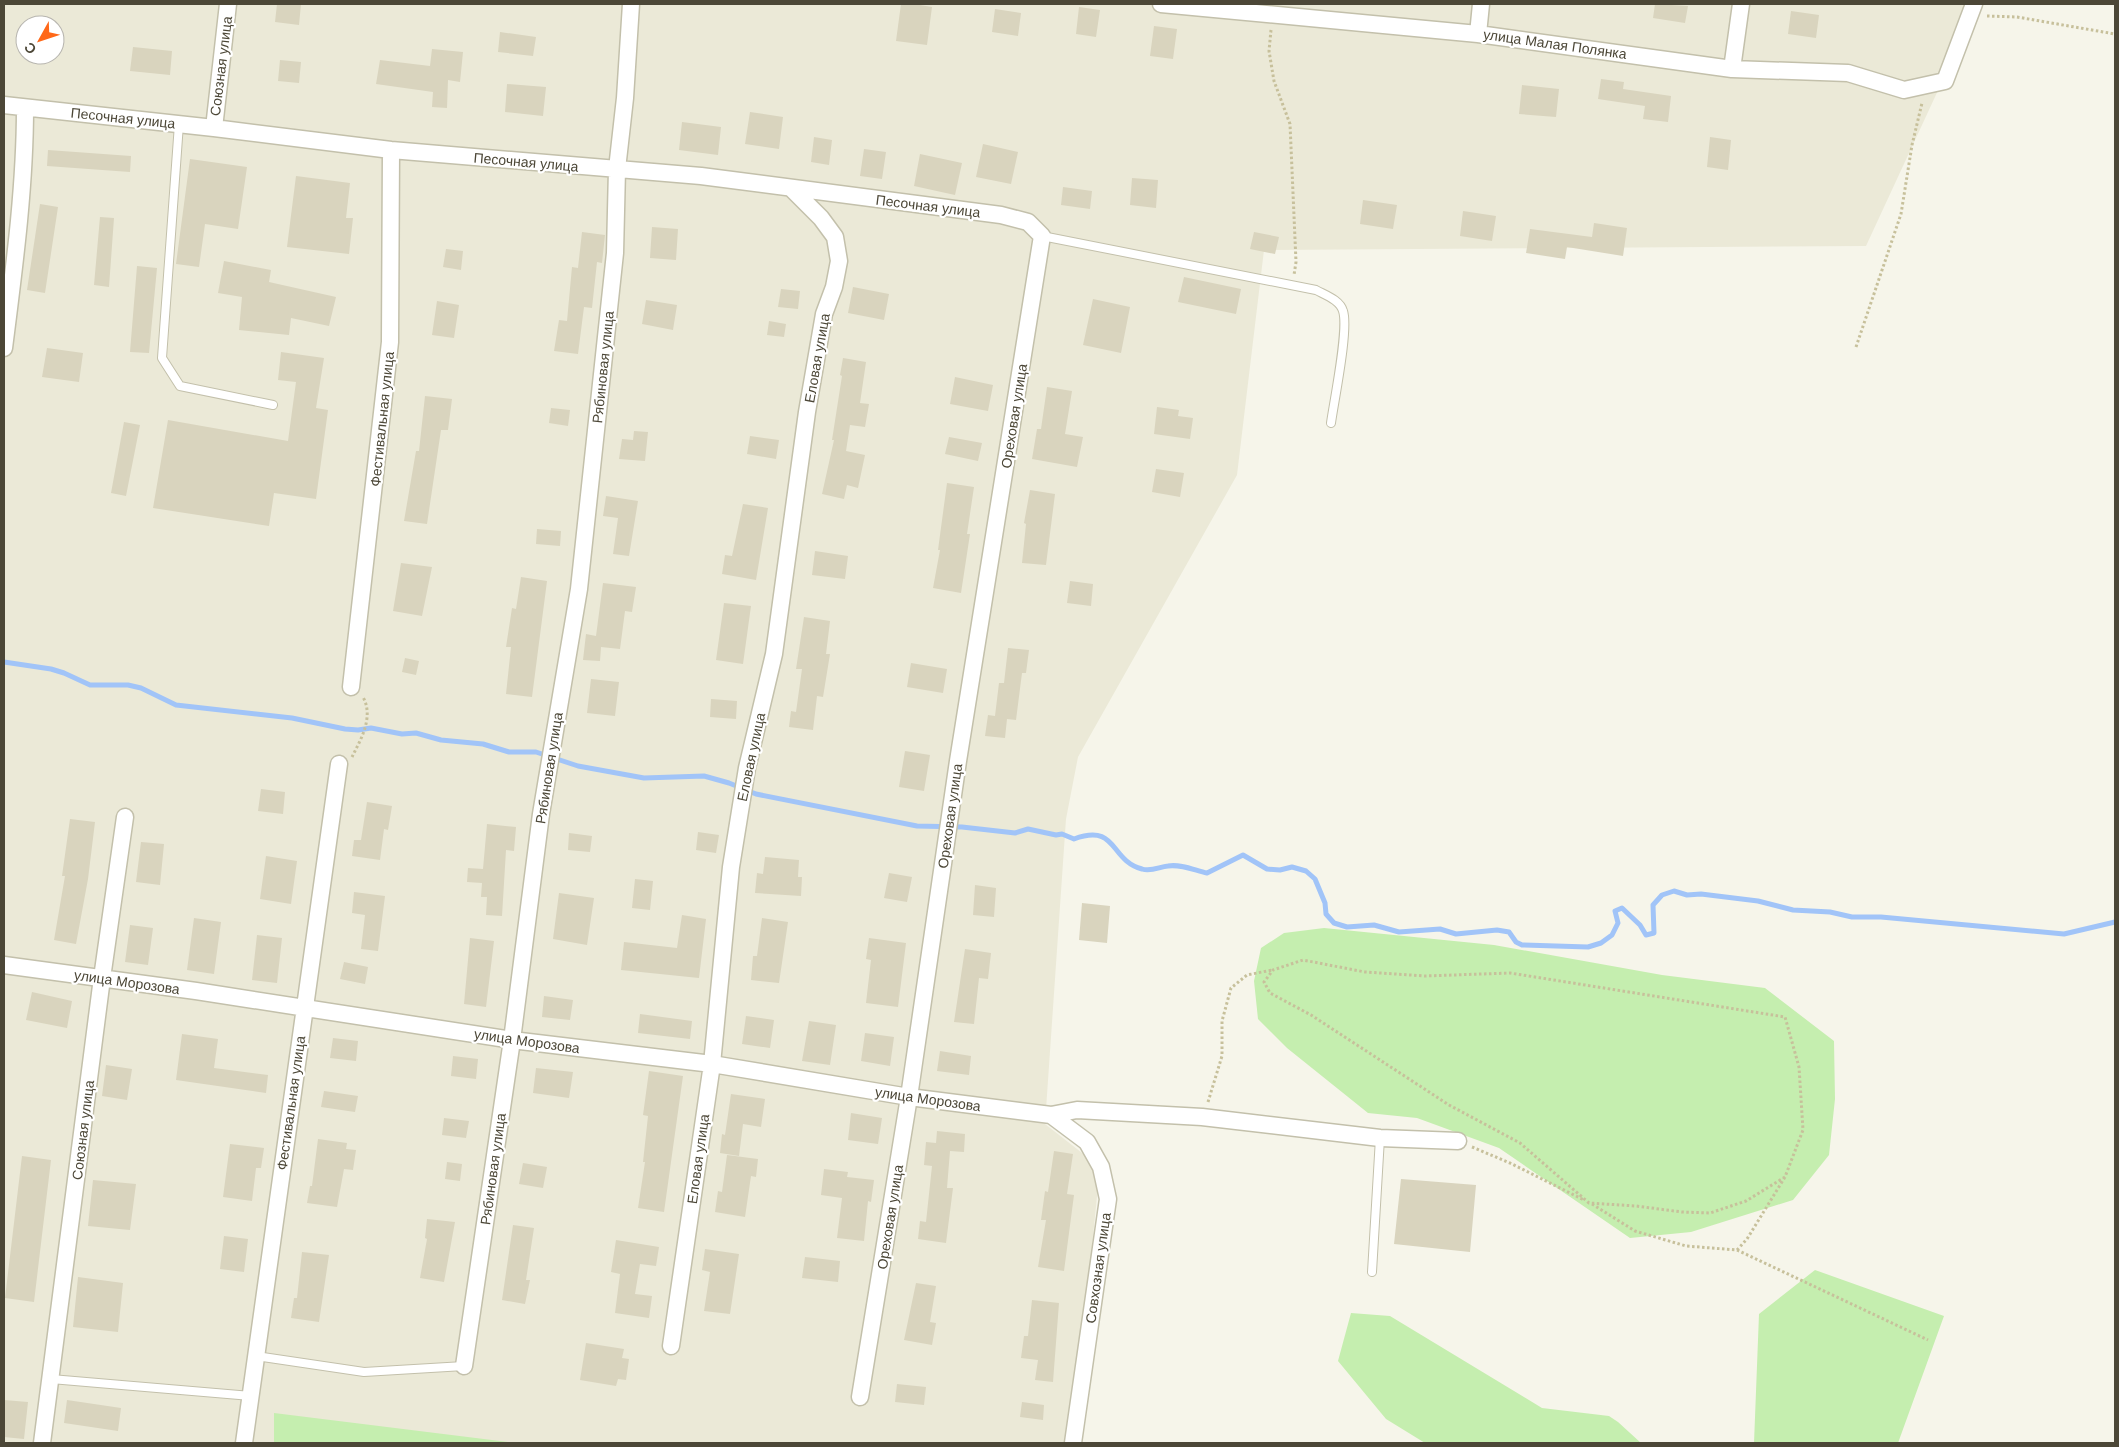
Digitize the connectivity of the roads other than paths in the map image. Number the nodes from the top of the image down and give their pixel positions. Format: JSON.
{"nodes":[{"id":1,"x":228,"y":4,"type":"edge"},
{"id":2,"x":632,"y":4,"type":"edge"},
{"id":3,"x":1161,"y":4,"type":"edge"},
{"id":4,"x":1481,"y":4,"type":"edge"},
{"id":5,"x":1741,"y":4,"type":"edge"},
{"id":6,"x":1972,"y":10,"type":"edge"},
{"id":7,"x":1478,"y":34,"type":"junction"},
{"id":8,"x":1732,"y":68,"type":"junction"},
{"id":9,"x":4,"y":105,"type":"edge"},
{"id":10,"x":25,"y":108,"type":"junction"},
{"id":11,"x":180,"y":124,"type":"junction"},
{"id":12,"x":214,"y":128,"type":"junction"},
{"id":13,"x":390,"y":150,"type":"junction"},
{"id":14,"x":617,"y":169,"type":"junction"},
{"id":15,"x":792,"y":189,"type":"junction"},
{"id":16,"x":1042,"y":236,"type":"junction"},
{"id":17,"x":4,"y":348,"type":"edge"},
{"id":18,"x":272,"y":405,"type":"dead end"},
{"id":19,"x":1331,"y":423,"type":"dead end"},
{"id":20,"x":351,"y":687,"type":"dead end"},
{"id":21,"x":339,"y":764,"type":"dead end"},
{"id":22,"x":125,"y":818,"type":"dead end"},
{"id":23,"x":4,"y":965,"type":"edge"},
{"id":24,"x":102,"y":978,"type":"junction"},
{"id":25,"x":304,"y":1007,"type":"junction"},
{"id":26,"x":512,"y":1040,"type":"junction"},
{"id":27,"x":712,"y":1064,"type":"junction"},
{"id":28,"x":909,"y":1097,"type":"junction"},
{"id":29,"x":1051,"y":1115,"type":"junction"},
{"id":30,"x":1380,"y":1138,"type":"junction"},
{"id":31,"x":1458,"y":1141,"type":"road end"},
{"id":32,"x":1372,"y":1272,"type":"dead end"},
{"id":33,"x":671,"y":1346,"type":"dead end"},
{"id":34,"x":256,"y":1356,"type":"junction"},
{"id":35,"x":464,"y":1366,"type":"joint"},
{"id":36,"x":51,"y":1379,"type":"junction"},
{"id":37,"x":250,"y":1396,"type":"junction"},
{"id":38,"x":860,"y":1397,"type":"dead end"},
{"id":39,"x":42,"y":1443,"type":"edge"},
{"id":40,"x":244,"y":1443,"type":"edge"},
{"id":41,"x":1072,"y":1443,"type":"edge"}],
"edges":[{"from":1,"to":12,"type":"street","name":"Союзная улица"},
{"from":2,"to":14,"type":"street","name":"Рябиновая улица"},
{"from":3,"to":7,"type":"street","name":"улица Малая Полянка"},
{"from":4,"to":7,"type":"street"},
{"from":5,"to":8,"type":"street"},
{"from":6,"to":8,"type":"street","name":"улица Малая Полянка"},
{"from":7,"to":8,"type":"street","name":"улица Малая Полянка"},
{"from":9,"to":10,"type":"street","name":"Песочная улица"},
{"from":10,"to":11,"type":"street","name":"Песочная улица"},
{"from":10,"to":17,"type":"street"},
{"from":11,"to":12,"type":"street","name":"Песочная улица"},
{"from":11,"to":18,"type":"lane"},
{"from":12,"to":13,"type":"street","name":"Песочная улица"},
{"from":13,"to":14,"type":"street","name":"Песочная улица"},
{"from":13,"to":20,"type":"street","name":"Фестивальная улица"},
{"from":14,"to":15,"type":"street","name":"Песочная улица"},
{"from":14,"to":26,"type":"street","name":"Рябиновая улица"},
{"from":15,"to":16,"type":"street","name":"Песочная улица"},
{"from":15,"to":27,"type":"street","name":"Еловая улица"},
{"from":16,"to":19,"type":"lane"},
{"from":16,"to":28,"type":"street","name":"Ореховая улица"},
{"from":21,"to":25,"type":"street","name":"Фестивальная улица"},
{"from":22,"to":24,"type":"street","name":"Союзная улица"},
{"from":23,"to":24,"type":"street","name":"улица Морозова"},
{"from":24,"to":25,"type":"street","name":"улица Морозова"},
{"from":24,"to":36,"type":"street","name":"Союзная улица"},
{"from":25,"to":26,"type":"street","name":"улица Морозова"},
{"from":25,"to":34,"type":"street","name":"Фестивальная улица"},
{"from":26,"to":27,"type":"street","name":"улица Морозова"},
{"from":26,"to":35,"type":"street","name":"Рябиновая улица"},
{"from":27,"to":28,"type":"street","name":"улица Морозова"},
{"from":27,"to":33,"type":"street","name":"Еловая улица"},
{"from":28,"to":29,"type":"street","name":"улица Морозова"},
{"from":28,"to":38,"type":"street","name":"Ореховая улица"},
{"from":29,"to":30,"type":"street"},
{"from":29,"to":41,"type":"street","name":"Совхозная улица"},
{"from":30,"to":31,"type":"street"},
{"from":30,"to":32,"type":"lane"},
{"from":34,"to":35,"type":"lane"},
{"from":34,"to":37,"type":"street","name":"Фестивальная улица"},
{"from":36,"to":37,"type":"lane"},
{"from":36,"to":39,"type":"street","name":"Союзная улица"},
{"from":37,"to":40,"type":"street","name":"Фестивальная улица"}]}
